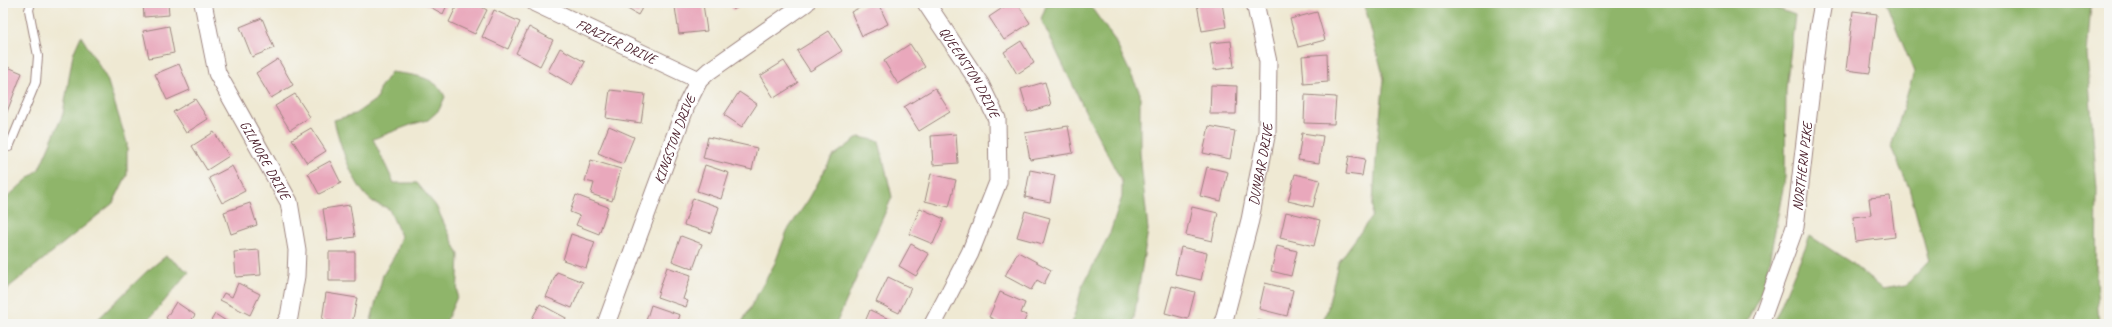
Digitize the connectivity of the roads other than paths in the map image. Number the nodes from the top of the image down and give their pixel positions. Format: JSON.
{"nodes":[{"id":1,"x":32,"y":3,"type":"edge"},
{"id":2,"x":203,"y":3,"type":"edge"},
{"id":3,"x":535,"y":3,"type":"edge"},
{"id":4,"x":806,"y":3,"type":"edge"},
{"id":5,"x":926,"y":3,"type":"edge"},
{"id":6,"x":1255,"y":3,"type":"edge"},
{"id":7,"x":1823,"y":3,"type":"edge"},
{"id":8,"x":699,"y":80,"type":"junction"},
{"id":9,"x":9,"y":147,"type":"dead end"},
{"id":10,"x":285,"y":324,"type":"edge"},
{"id":11,"x":606,"y":324,"type":"edge"},
{"id":12,"x":933,"y":324,"type":"edge"},
{"id":13,"x":1223,"y":324,"type":"edge"},
{"id":14,"x":1760,"y":324,"type":"edge"}],
"edges":[{"from":1,"to":9,"type":"lane"},
{"from":2,"to":10,"type":"street","name":"GILMORE DRIVE"},
{"from":3,"to":8,"type":"street","name":"FRAZIER DRIVE"},
{"from":4,"to":8,"type":"street","name":"KINGSTON DRIVE"},
{"from":5,"to":12,"type":"street","name":"QUEENSTON DRIVE"},
{"from":6,"to":13,"type":"street","name":"DUNBAR DRIVE"},
{"from":7,"to":14,"type":"street","name":"NORTHERN PIKE"},
{"from":8,"to":11,"type":"street","name":"KINGSTON DRIVE"}]}
